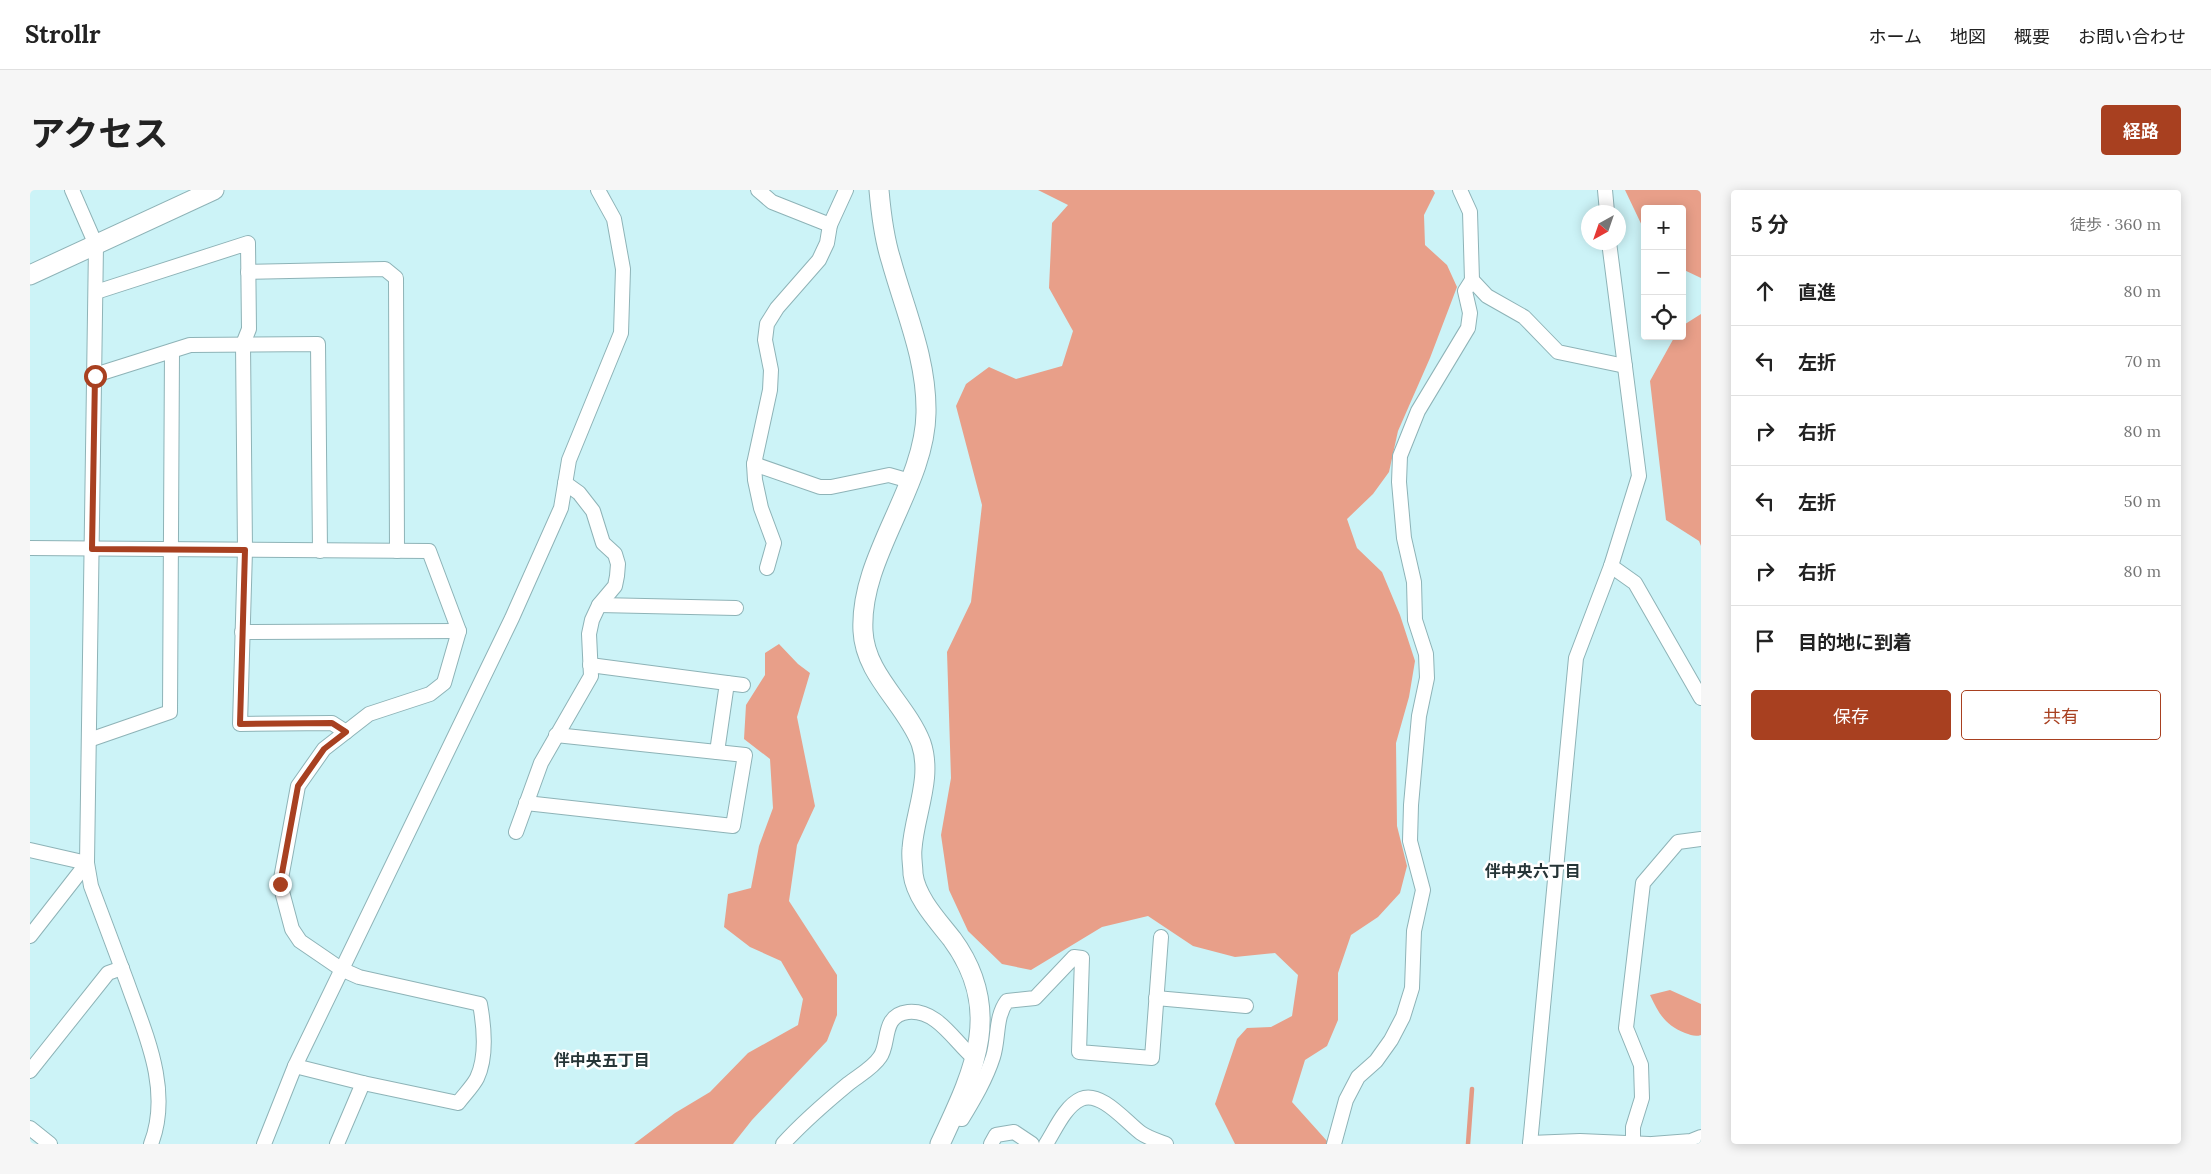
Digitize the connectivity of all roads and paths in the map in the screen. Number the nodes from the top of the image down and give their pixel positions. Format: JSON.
{"nodes":[{"id":1,"x":214,"y":190,"type":"edge"},
{"id":2,"x":598,"y":190,"type":"edge"},
{"id":3,"x":758,"y":190,"type":"edge"},
{"id":4,"x":846,"y":190,"type":"edge"},
{"id":5,"x":880,"y":190,"type":"edge"},
{"id":6,"x":1460,"y":190,"type":"edge"},
{"id":7,"x":1605,"y":190,"type":"edge"},
{"id":8,"x":75,"y":191,"type":"edge"},
{"id":9,"x":1606,"y":205,"type":"edge"},
{"id":10,"x":830,"y":224,"type":"junction"},
{"id":11,"x":96,"y":244,"type":"junction"},
{"id":12,"x":1610,"y":250,"type":"edge"},
{"id":13,"x":248,"y":272,"type":"junction"},
{"id":14,"x":30,"y":274,"type":"edge"},
{"id":15,"x":1472,"y":280,"type":"junction"},
{"id":16,"x":96,"y":292,"type":"junction"},
{"id":17,"x":243,"y":344,"type":"junction"},
{"id":18,"x":172,"y":351,"type":"junction"},
{"id":19,"x":1625,"y":366,"type":"junction"},
{"id":20,"x":95,"y":376,"type":"junction"},
{"id":21,"x":754,"y":464,"type":"junction"},
{"id":22,"x":910,"y":481,"type":"junction"},
{"id":23,"x":565,"y":483,"type":"junction"},
{"id":24,"x":30,"y":548,"type":"edge"},
{"id":25,"x":92,"y":549,"type":"junction"},
{"id":26,"x":170,"y":550,"type":"junction"},
{"id":27,"x":245,"y":550,"type":"junction"},
{"id":28,"x":320,"y":550,"type":"junction"},
{"id":29,"x":397,"y":551,"type":"junction"},
{"id":30,"x":1611,"y":566,"type":"junction"},
{"id":31,"x":767,"y":568,"type":"dead end"},
{"id":32,"x":599,"y":605,"type":"junction"},
{"id":33,"x":736,"y":608,"type":"dead end"},
{"id":34,"x":459,"y":631,"type":"junction"},
{"id":35,"x":242,"y":632,"type":"junction"},
{"id":36,"x":590,"y":665,"type":"junction"},
{"id":37,"x":727,"y":683,"type":"junction"},
{"id":38,"x":743,"y":686,"type":"dead end"},
{"id":39,"x":1701,"y":698,"type":"edge"},
{"id":40,"x":346,"y":732,"type":"junction"},
{"id":41,"x":556,"y":735,"type":"junction"},
{"id":42,"x":89,"y":740,"type":"junction"},
{"id":43,"x":717,"y":752,"type":"junction"},
{"id":44,"x":526,"y":803,"type":"junction"},
{"id":45,"x":516,"y":832,"type":"dead end"},
{"id":46,"x":1701,"y":839,"type":"edge"},
{"id":47,"x":30,"y":850,"type":"edge"},
{"id":48,"x":87,"y":863,"type":"junction"},
{"id":49,"x":30,"y":936,"type":"edge"},
{"id":50,"x":1161,"y":937,"type":"dead end"},
{"id":51,"x":122,"y":968,"type":"junction"},
{"id":52,"x":341,"y":969,"type":"junction"},
{"id":53,"x":1156,"y":998,"type":"junction"},
{"id":54,"x":1246,"y":1006,"type":"dead end"},
{"id":55,"x":974,"y":1059,"type":"junction"},
{"id":56,"x":295,"y":1066,"type":"junction"},
{"id":57,"x":30,"y":1071,"type":"edge"},
{"id":58,"x":363,"y":1083,"type":"junction"},
{"id":59,"x":952,"y":1118,"type":"junction"},
{"id":60,"x":30,"y":1128,"type":"edge"},
{"id":61,"x":1701,"y":1136,"type":"edge"},
{"id":62,"x":1140,"y":1139,"type":"edge"},
{"id":63,"x":787,"y":1142,"type":"edge"},
{"id":64,"x":50,"y":1144,"type":"edge"},
{"id":65,"x":151,"y":1144,"type":"edge"},
{"id":66,"x":264,"y":1144,"type":"edge"},
{"id":67,"x":337,"y":1144,"type":"edge"},
{"id":68,"x":940,"y":1144,"type":"edge"},
{"id":69,"x":991,"y":1144,"type":"edge"},
{"id":70,"x":1032,"y":1144,"type":"edge"},
{"id":71,"x":1046,"y":1144,"type":"edge"},
{"id":72,"x":1166,"y":1144,"type":"edge"},
{"id":73,"x":1334,"y":1144,"type":"edge"},
{"id":74,"x":1530,"y":1144,"type":"edge"},
{"id":75,"x":1633,"y":1144,"type":"edge"},
{"id":76,"x":1651,"y":1144,"type":"edge"}],
"edges":[{"from":1,"to":11,"type":"street"},
{"from":2,"to":23,"type":"street"},
{"from":3,"to":10,"type":"street"},
{"from":4,"to":10,"type":"street"},
{"from":5,"to":22,"type":"street"},
{"from":6,"to":15,"type":"street"},
{"from":7,"to":9,"type":"street"},
{"from":8,"to":11,"type":"street"},
{"from":10,"to":21,"type":"street"},
{"from":11,"to":14,"type":"street"},
{"from":11,"to":16,"type":"street"},
{"from":12,"to":19,"type":"street"},
{"from":13,"to":16,"type":"street"},
{"from":13,"to":17,"type":"street"},
{"from":13,"to":29,"type":"street"},
{"from":15,"to":19,"type":"street"},
{"from":15,"to":73,"type":"street"},
{"from":16,"to":20,"type":"street"},
{"from":17,"to":18,"type":"street"},
{"from":17,"to":27,"type":"street"},
{"from":17,"to":28,"type":"street"},
{"from":18,"to":20,"type":"street"},
{"from":18,"to":26,"type":"street"},
{"from":19,"to":30,"type":"street"},
{"from":20,"to":25,"type":"street"},
{"from":21,"to":22,"type":"street"},
{"from":21,"to":31,"type":"street"},
{"from":22,"to":55,"type":"street"},
{"from":23,"to":32,"type":"street"},
{"from":23,"to":52,"type":"street"},
{"from":24,"to":25,"type":"street"},
{"from":25,"to":26,"type":"street"},
{"from":25,"to":42,"type":"street"},
{"from":26,"to":27,"type":"street"},
{"from":26,"to":42,"type":"street"},
{"from":27,"to":28,"type":"street"},
{"from":27,"to":35,"type":"street"},
{"from":28,"to":29,"type":"street"},
{"from":29,"to":34,"type":"street"},
{"from":30,"to":39,"type":"street"},
{"from":30,"to":74,"type":"street"},
{"from":32,"to":33,"type":"street"},
{"from":32,"to":36,"type":"street"},
{"from":34,"to":35,"type":"street"},
{"from":34,"to":40,"type":"street"},
{"from":35,"to":40,"type":"street"},
{"from":36,"to":37,"type":"street"},
{"from":36,"to":41,"type":"street"},
{"from":37,"to":38,"type":"street"},
{"from":37,"to":43,"type":"street"},
{"from":40,"to":52,"type":"street"},
{"from":41,"to":43,"type":"street"},
{"from":41,"to":44,"type":"street"},
{"from":42,"to":48,"type":"street"},
{"from":43,"to":44,"type":"street"},
{"from":44,"to":45,"type":"street"},
{"from":46,"to":75,"type":"street"},
{"from":47,"to":48,"type":"street"},
{"from":48,"to":49,"type":"street"},
{"from":48,"to":51,"type":"street"},
{"from":50,"to":53,"type":"street"},
{"from":51,"to":57,"type":"street"},
{"from":51,"to":65,"type":"street"},
{"from":52,"to":56,"type":"street"},
{"from":52,"to":58,"type":"street"},
{"from":53,"to":54,"type":"street"},
{"from":53,"to":59,"type":"street"},
{"from":55,"to":59,"type":"street"},
{"from":55,"to":63,"type":"street"},
{"from":56,"to":58,"type":"street"},
{"from":56,"to":66,"type":"street"},
{"from":58,"to":67,"type":"street"},
{"from":59,"to":68,"type":"street"},
{"from":60,"to":64,"type":"street"},
{"from":61,"to":76,"type":"street"},
{"from":62,"to":71,"type":"street"},
{"from":62,"to":72,"type":"street"},
{"from":69,"to":70,"type":"street"},
{"from":74,"to":75,"type":"street"},
{"from":75,"to":76,"type":"street"}]}
